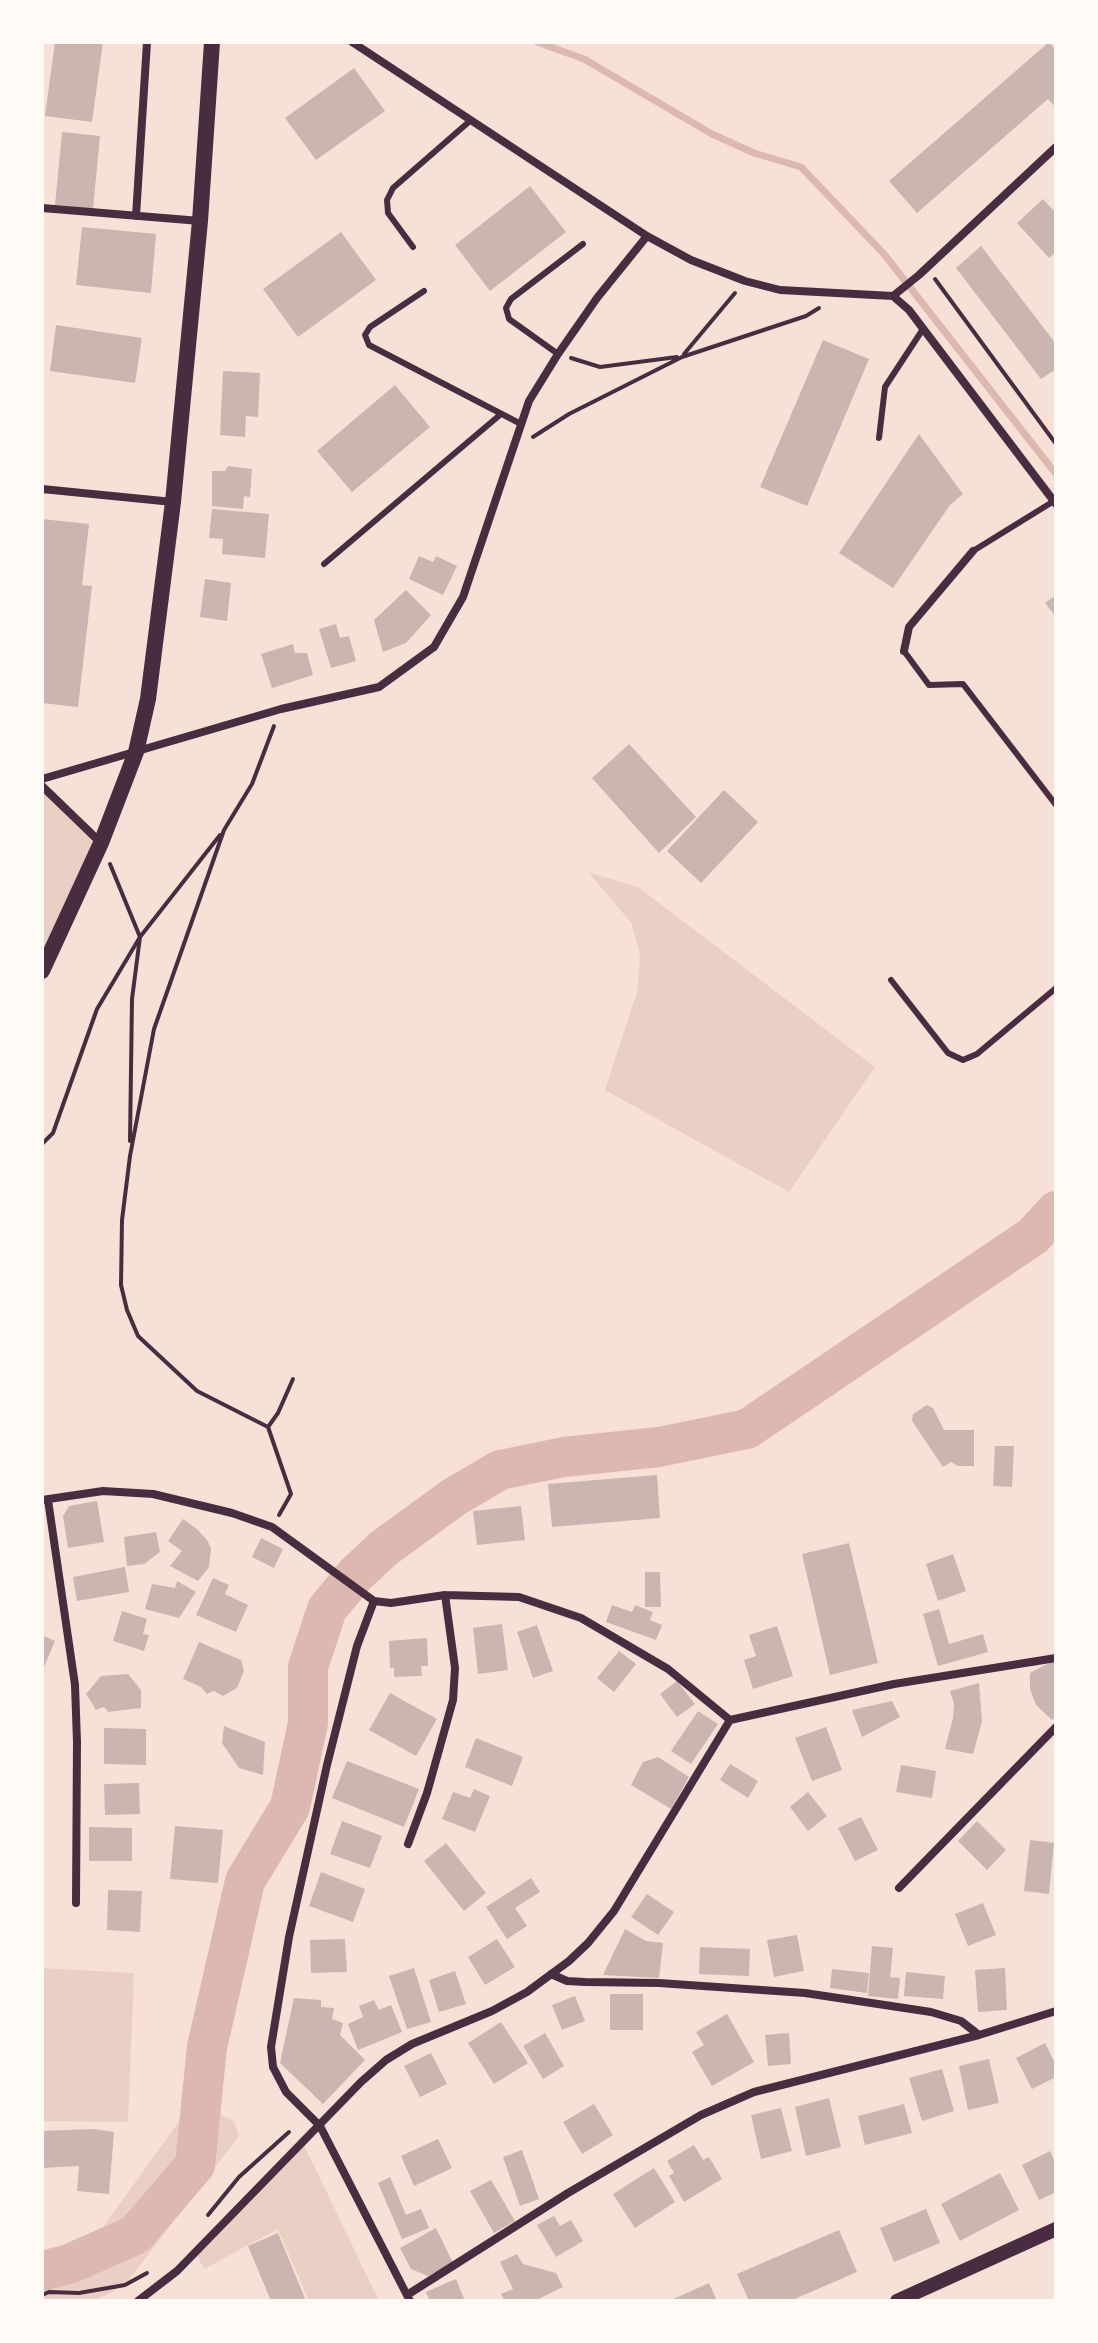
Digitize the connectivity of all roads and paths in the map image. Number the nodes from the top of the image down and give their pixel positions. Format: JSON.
{"nodes":[{"id":1,"x":147,"y":42,"type":"edge"},
{"id":2,"x":212,"y":42,"type":"edge"},
{"id":3,"x":352,"y":42,"type":"edge"},
{"id":4,"x":471,"y":120,"type":"junction"},
{"id":5,"x":1056,"y":147,"type":"edge"},
{"id":6,"x":42,"y":208,"type":"edge"},
{"id":7,"x":136,"y":216,"type":"junction"},
{"id":8,"x":200,"y":221,"type":"junction"},
{"id":9,"x":647,"y":236,"type":"junction"},
{"id":10,"x":583,"y":244,"type":"dead end"},
{"id":11,"x":413,"y":247,"type":"dead end"},
{"id":12,"x":927,"y":268,"type":"junction"},
{"id":13,"x":745,"y":281,"type":"junction"},
{"id":14,"x":424,"y":291,"type":"dead end"},
{"id":15,"x":837,"y":295,"type":"junction"},
{"id":16,"x":893,"y":296,"type":"junction"},
{"id":17,"x":923,"y":329,"type":"junction"},
{"id":18,"x":558,"y":354,"type":"junction"},
{"id":19,"x":682,"y":357,"type":"junction"},
{"id":20,"x":501,"y":414,"type":"junction"},
{"id":21,"x":521,"y":424,"type":"junction"},
{"id":22,"x":879,"y":438,"type":"dead end"},
{"id":23,"x":1056,"y":444,"type":"edge"},
{"id":24,"x":511,"y":451,"type":"junction"},
{"id":25,"x":42,"y":489,"type":"edge"},
{"id":26,"x":1055,"y":501,"type":"edge"},
{"id":27,"x":173,"y":502,"type":"junction"},
{"id":28,"x":973,"y":551,"type":"joint"},
{"id":29,"x":324,"y":564,"type":"dead end"},
{"id":30,"x":904,"y":651,"type":"joint"},
{"id":31,"x":281,"y":709,"type":"junction"},
{"id":32,"x":136,"y":752,"type":"junction"},
{"id":33,"x":42,"y":779,"type":"edge"},
{"id":34,"x":42,"y":786,"type":"edge"},
{"id":35,"x":1056,"y":805,"type":"edge"},
{"id":36,"x":224,"y":830,"type":"junction"},
{"id":37,"x":101,"y":843,"type":"junction"},
{"id":38,"x":140,"y":937,"type":"junction"},
{"id":39,"x":42,"y":971,"type":"edge"},
{"id":40,"x":891,"y":980,"type":"dead end"},
{"id":41,"x":1056,"y":988,"type":"edge"},
{"id":42,"x":42,"y":1144,"type":"edge"},
{"id":43,"x":130,"y":1156,"type":"junction"},
{"id":44,"x":293,"y":1379,"type":"dead end"},
{"id":45,"x":268,"y":1427,"type":"junction"},
{"id":46,"x":45,"y":1500,"type":"edge"},
{"id":47,"x":272,"y":1527,"type":"junction"},
{"id":48,"x":445,"y":1595,"type":"junction"},
{"id":49,"x":374,"y":1601,"type":"junction"},
{"id":50,"x":1056,"y":1658,"type":"edge"},
{"id":51,"x":730,"y":1720,"type":"junction"},
{"id":52,"x":1056,"y":1727,"type":"edge"},
{"id":53,"x":408,"y":1844,"type":"dead end"},
{"id":54,"x":899,"y":1888,"type":"dead end"},
{"id":55,"x":76,"y":1903,"type":"dead end"},
{"id":56,"x":551,"y":1974,"type":"junction"},
{"id":57,"x":1056,"y":2011,"type":"edge"},
{"id":58,"x":979,"y":2035,"type":"junction"},
{"id":59,"x":308,"y":2114,"type":"junction"},
{"id":60,"x":320,"y":2126,"type":"junction"},
{"id":61,"x":207,"y":2216,"type":"dead end"},
{"id":62,"x":1056,"y":2229,"type":"edge"},
{"id":63,"x":156,"y":2268,"type":"dead end"},
{"id":64,"x":42,"y":2295,"type":"edge"},
{"id":65,"x":408,"y":2298,"type":"edge"},
{"id":66,"x":138,"y":2301,"type":"edge"},
{"id":67,"x":897,"y":2301,"type":"edge"}],
"edges":[{"from":1,"to":7,"type":"street"},
{"from":2,"to":8,"type":"main road"},
{"from":3,"to":4,"type":"street"},
{"from":4,"to":9,"type":"street"},
{"from":4,"to":11,"type":"lane"},
{"from":5,"to":12,"type":"street"},
{"from":6,"to":7,"type":"street"},
{"from":7,"to":8,"type":"street"},
{"from":8,"to":27,"type":"main road"},
{"from":9,"to":13,"type":"street"},
{"from":9,"to":18,"type":"street"},
{"from":10,"to":18,"type":"lane"},
{"from":12,"to":16,"type":"street"},
{"from":12,"to":23,"type":"path"},
{"from":13,"to":15,"type":"street"},
{"from":13,"to":19,"type":"path"},
{"from":14,"to":20,"type":"lane"},
{"from":15,"to":16,"type":"street"},
{"from":15,"to":19,"type":"path"},
{"from":16,"to":17,"type":"street"},
{"from":17,"to":22,"type":"lane"},
{"from":17,"to":26,"type":"street"},
{"from":18,"to":19,"type":"path"},
{"from":18,"to":21,"type":"street"},
{"from":19,"to":24,"type":"path"},
{"from":20,"to":21,"type":"lane"},
{"from":20,"to":29,"type":"lane"},
{"from":21,"to":24,"type":"street"},
{"from":24,"to":31,"type":"street"},
{"from":25,"to":27,"type":"street"},
{"from":26,"to":28,"type":"lane"},
{"from":27,"to":32,"type":"main road"},
{"from":28,"to":30,"type":"street"},
{"from":30,"to":35,"type":"lane"},
{"from":31,"to":32,"type":"street"},
{"from":31,"to":36,"type":"path"},
{"from":32,"to":33,"type":"street"},
{"from":32,"to":37,"type":"main road"},
{"from":34,"to":37,"type":"street"},
{"from":36,"to":38,"type":"path"},
{"from":36,"to":43,"type":"path"},
{"from":37,"to":38,"type":"path"},
{"from":37,"to":39,"type":"main road"},
{"from":38,"to":42,"type":"path"},
{"from":38,"to":43,"type":"path"},
{"from":40,"to":41,"type":"lane"},
{"from":43,"to":45,"type":"path"},
{"from":44,"to":45,"type":"path"},
{"from":45,"to":47,"type":"path"},
{"from":46,"to":47,"type":"street"},
{"from":46,"to":55,"type":"street"},
{"from":47,"to":49,"type":"street"},
{"from":48,"to":49,"type":"street"},
{"from":48,"to":51,"type":"street"},
{"from":48,"to":53,"type":"street"},
{"from":49,"to":59,"type":"street"},
{"from":50,"to":51,"type":"street"},
{"from":51,"to":56,"type":"street"},
{"from":52,"to":54,"type":"street"},
{"from":56,"to":58,"type":"street"},
{"from":56,"to":60,"type":"street"},
{"from":57,"to":58,"type":"street"},
{"from":58,"to":65,"type":"street"},
{"from":59,"to":60,"type":"street"},
{"from":59,"to":61,"type":"path"},
{"from":60,"to":65,"type":"street"},
{"from":60,"to":66,"type":"street"},
{"from":62,"to":67,"type":"street"},
{"from":63,"to":64,"type":"path"}]}
